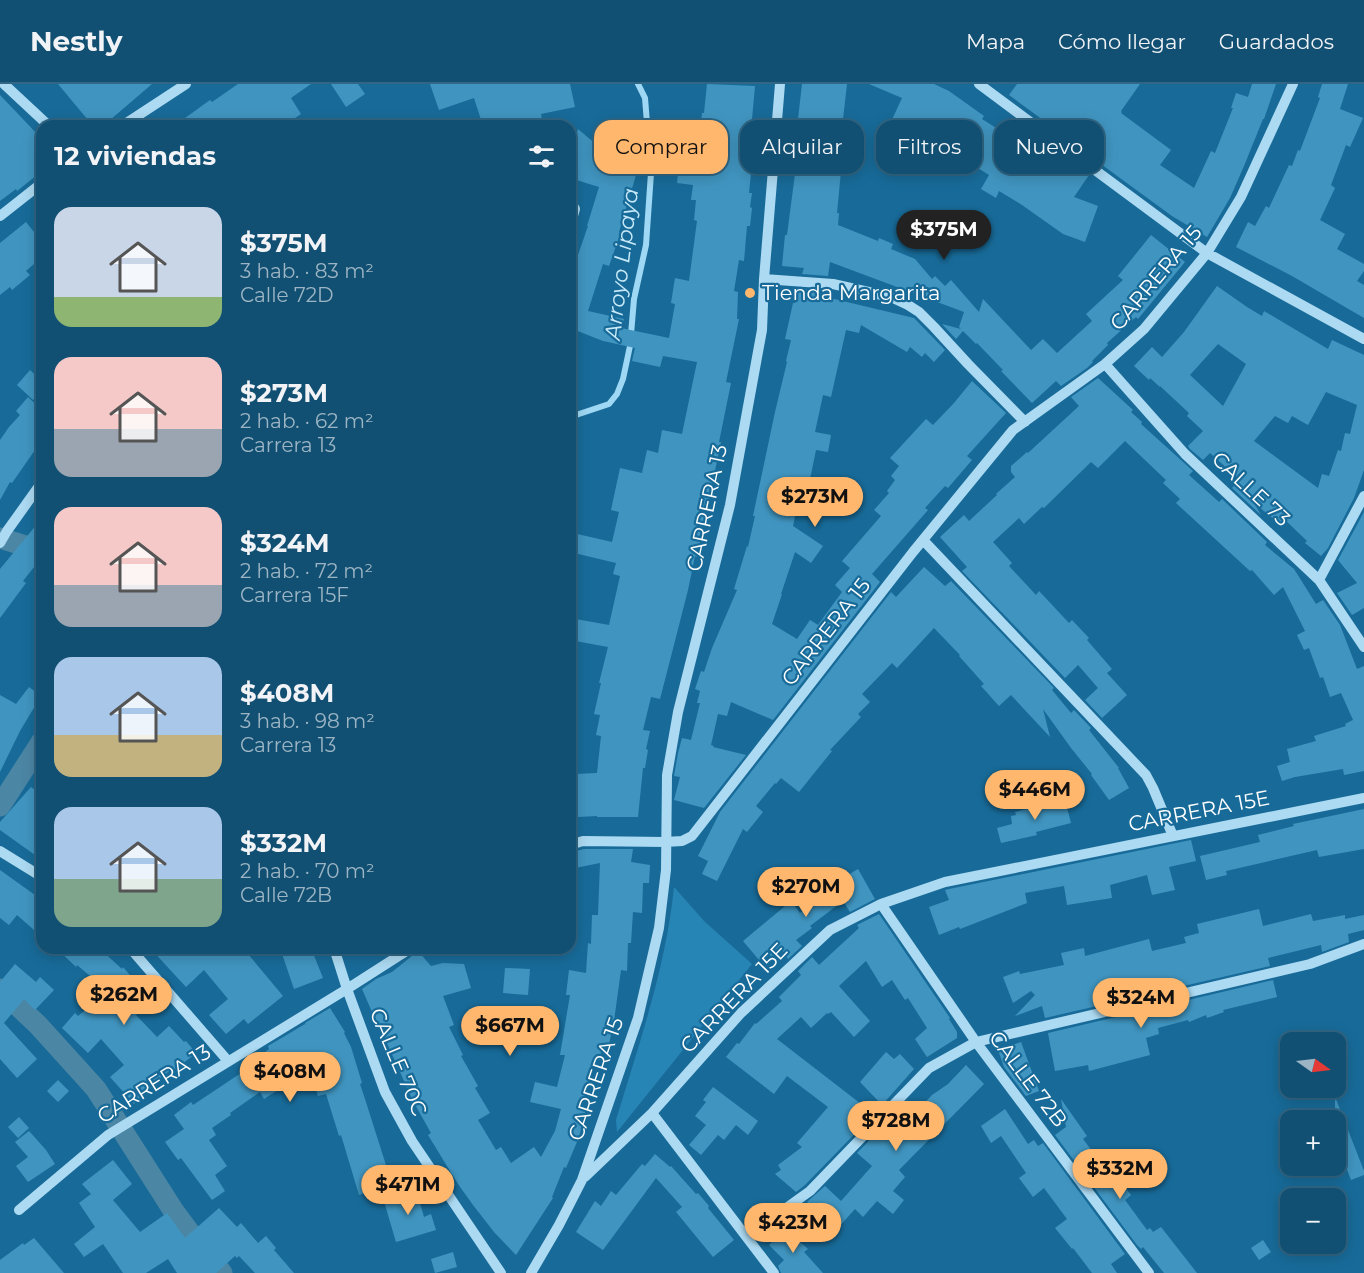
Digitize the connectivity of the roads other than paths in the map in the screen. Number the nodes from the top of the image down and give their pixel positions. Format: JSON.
{"nodes":[{"id":1,"x":4,"y":84,"type":"edge"},
{"id":2,"x":186,"y":84,"type":"edge"},
{"id":3,"x":780,"y":84,"type":"edge"},
{"id":4,"x":979,"y":84,"type":"edge"},
{"id":5,"x":1293,"y":84,"type":"edge"},
{"id":6,"x":42,"y":120,"type":"edge"},
{"id":7,"x":131,"y":120,"type":"edge"},
{"id":8,"x":36,"y":188,"type":"edge"},
{"id":9,"x":0,"y":216,"type":"edge"},
{"id":10,"x":1208,"y":252,"type":"junction"},
{"id":11,"x":764,"y":279,"type":"junction"},
{"id":12,"x":1364,"y":339,"type":"edge"},
{"id":13,"x":1105,"y":364,"type":"junction"},
{"id":14,"x":1025,"y":422,"type":"junction"},
{"id":15,"x":36,"y":490,"type":"edge"},
{"id":16,"x":1364,"y":496,"type":"edge"},
{"id":17,"x":923,"y":540,"type":"junction"},
{"id":18,"x":0,"y":543,"type":"edge"},
{"id":19,"x":1319,"y":580,"type":"junction"},
{"id":20,"x":1364,"y":647,"type":"edge"},
{"id":21,"x":1364,"y":798,"type":"edge"},
{"id":22,"x":1173,"y":836,"type":"junction"},
{"id":23,"x":665,"y":842,"type":"junction"},
{"id":24,"x":576,"y":843,"type":"edge"},
{"id":25,"x":0,"y":851,"type":"edge"},
{"id":26,"x":36,"y":873,"type":"edge"},
{"id":27,"x":881,"y":904,"type":"junction"},
{"id":28,"x":1364,"y":944,"type":"edge"},
{"id":29,"x":135,"y":954,"type":"edge"},
{"id":30,"x":336,"y":954,"type":"edge"},
{"id":31,"x":402,"y":954,"type":"edge"},
{"id":32,"x":347,"y":989,"type":"junction"},
{"id":33,"x":976,"y":1042,"type":"junction"},
{"id":34,"x":228,"y":1061,"type":"junction"},
{"id":35,"x":652,"y":1113,"type":"junction"},
{"id":36,"x":582,"y":1180,"type":"junction"},
{"id":37,"x":19,"y":1210,"type":"dead end"},
{"id":38,"x":747,"y":1236,"type":"junction"},
{"id":39,"x":501,"y":1273,"type":"edge"},
{"id":40,"x":531,"y":1273,"type":"edge"},
{"id":41,"x":774,"y":1273,"type":"edge"},
{"id":42,"x":1149,"y":1273,"type":"edge"}],
"edges":[{"from":1,"to":6,"type":"street"},
{"from":2,"to":7,"type":"street"},
{"from":3,"to":11,"type":"street","name":"CARRERA 13"},
{"from":4,"to":10,"type":"street"},
{"from":5,"to":10,"type":"street","name":"CARRERA 15"},
{"from":8,"to":9,"type":"street"},
{"from":10,"to":12,"type":"street"},
{"from":10,"to":13,"type":"street","name":"CARRERA 15"},
{"from":11,"to":14,"type":"street"},
{"from":11,"to":23,"type":"street","name":"CARRERA 13"},
{"from":13,"to":14,"type":"street","name":"CARRERA 15"},
{"from":13,"to":19,"type":"street","name":"CALLE 73"},
{"from":14,"to":17,"type":"street","name":"CARRERA 15"},
{"from":15,"to":18,"type":"street"},
{"from":16,"to":19,"type":"street"},
{"from":17,"to":22,"type":"street"},
{"from":17,"to":23,"type":"street","name":"CARRERA 15"},
{"from":19,"to":20,"type":"street","name":"CALLE 73"},
{"from":21,"to":22,"type":"street","name":"CARRERA 15E"},
{"from":22,"to":27,"type":"street","name":"CARRERA 15E"},
{"from":23,"to":24,"type":"street"},
{"from":23,"to":36,"type":"street","name":"CARRERA 15"},
{"from":25,"to":26,"type":"street"},
{"from":27,"to":33,"type":"street","name":"CALLE 72B"},
{"from":27,"to":35,"type":"street","name":"CARRERA 15E"},
{"from":28,"to":33,"type":"street"},
{"from":29,"to":34,"type":"street"},
{"from":30,"to":32,"type":"street","name":"CALLE 70C"},
{"from":31,"to":32,"type":"street","name":"CARRERA 13"},
{"from":32,"to":34,"type":"street","name":"CARRERA 13"},
{"from":32,"to":39,"type":"street","name":"CALLE 70C"},
{"from":33,"to":38,"type":"street"},
{"from":33,"to":42,"type":"street","name":"CALLE 72B"},
{"from":34,"to":37,"type":"street","name":"CARRERA 13"},
{"from":35,"to":36,"type":"street","name":"CARRERA 15E"},
{"from":35,"to":38,"type":"street"},
{"from":36,"to":40,"type":"street","name":"CARRERA 15"},
{"from":38,"to":41,"type":"street"}]}
